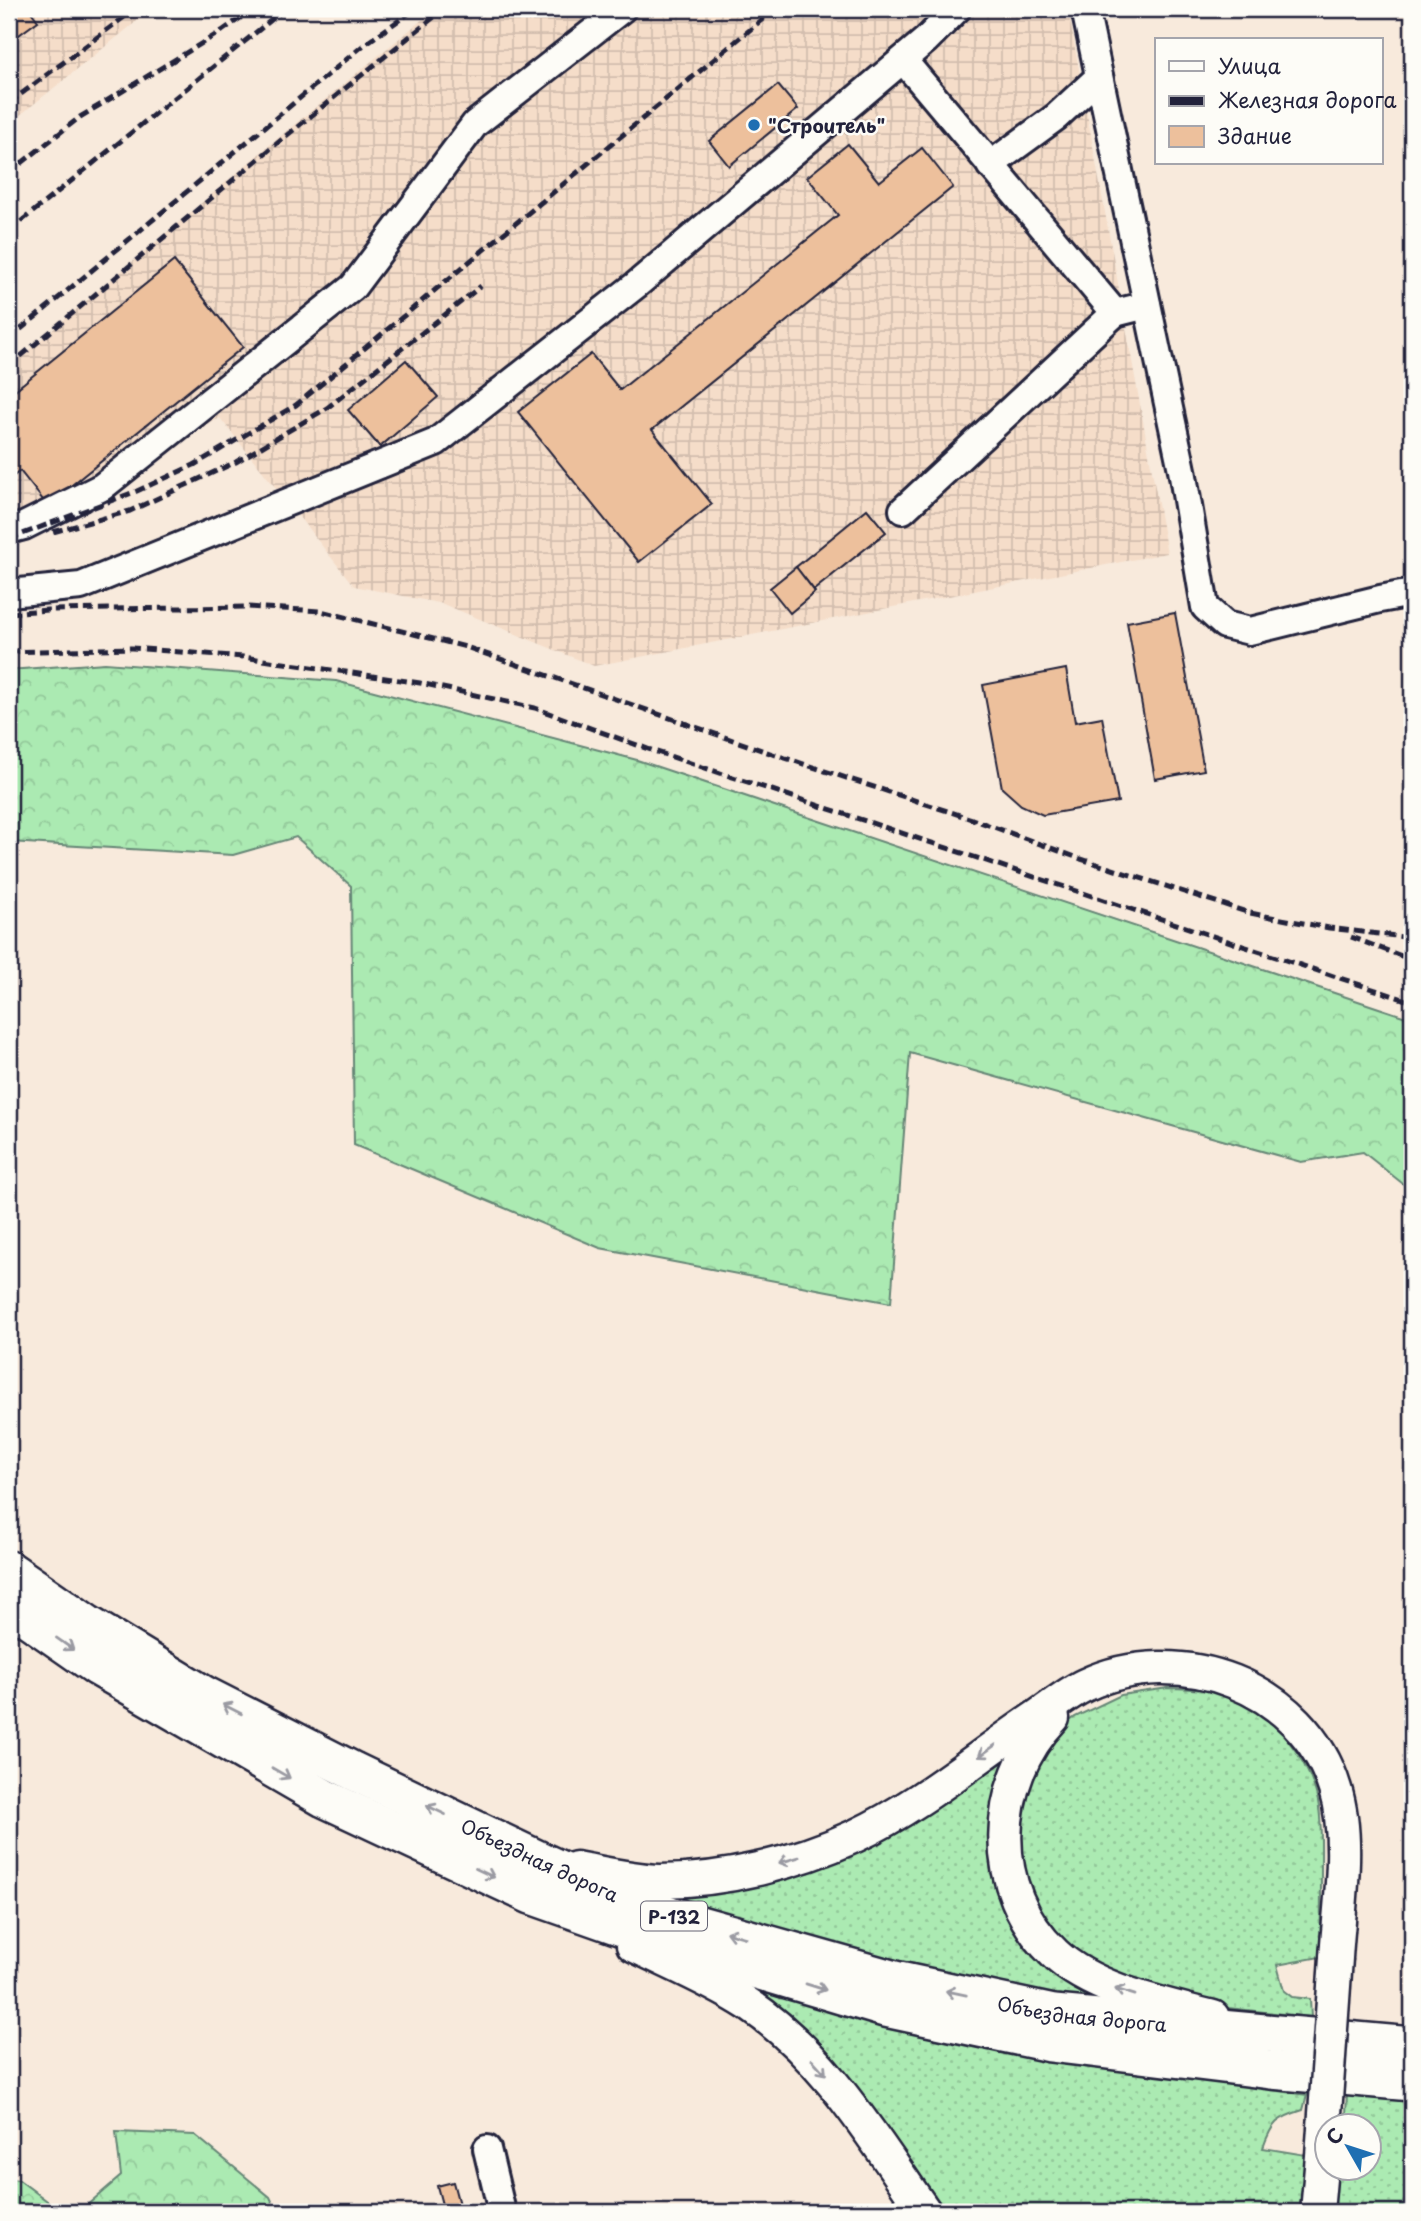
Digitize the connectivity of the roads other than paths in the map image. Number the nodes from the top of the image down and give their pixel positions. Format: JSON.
{"nodes":[{"id":1,"x":622,"y":9,"type":"edge"},
{"id":2,"x":957,"y":9,"type":"edge"},
{"id":3,"x":1085,"y":9,"type":"edge"},
{"id":4,"x":903,"y":60,"type":"junction"},
{"id":5,"x":1099,"y":78,"type":"junction"},
{"id":6,"x":990,"y":165,"type":"junction"},
{"id":7,"x":1147,"y":305,"type":"junction"},
{"id":8,"x":1115,"y":313,"type":"junction"},
{"id":9,"x":903,"y":510,"type":"dead end"},
{"id":10,"x":9,"y":530,"type":"edge"},
{"id":11,"x":9,"y":593,"type":"edge"},
{"id":12,"x":1412,"y":593,"type":"edge"},
{"id":13,"x":9,"y":1570,"type":"edge"},
{"id":14,"x":9,"y":1605,"type":"edge"},
{"id":15,"x":1084,"y":1685,"type":"junction"},
{"id":16,"x":539,"y":1879,"type":"junction"},
{"id":17,"x":1286,"y":2035,"type":"junction"},
{"id":18,"x":1412,"y":2046,"type":"edge"},
{"id":19,"x":1412,"y":2082,"type":"edge"},
{"id":20,"x":487,"y":2149,"type":"dead end"},
{"id":21,"x":502,"y":2212,"type":"edge"},
{"id":22,"x":925,"y":2212,"type":"edge"},
{"id":23,"x":1317,"y":2212,"type":"edge"}],
"edges":[{"from":1,"to":10,"type":"street"},
{"from":2,"to":4,"type":"street"},
{"from":3,"to":5,"type":"street"},
{"from":4,"to":6,"type":"street"},
{"from":4,"to":11,"type":"street"},
{"from":5,"to":6,"type":"street"},
{"from":5,"to":7,"type":"street"},
{"from":6,"to":8,"type":"street"},
{"from":7,"to":8,"type":"street"},
{"from":7,"to":12,"type":"street"},
{"from":8,"to":9,"type":"street"},
{"from":16,"to":13,"type":"highway","name":"Объездная дорога","number":"Р-132","one_way":true},
{"from":14,"to":16,"type":"highway","name":"Объездная дорога","number":"Р-132","one_way":true},
{"from":15,"to":16,"type":"main road","one_way":true},
{"from":17,"to":15,"type":"main road","one_way":true},
{"from":15,"to":23,"type":"main road","bridge":true},
{"from":17,"to":16,"type":"highway","name":"Объездная дорога","number":"Р-132","one_way":true},
{"from":16,"to":19,"type":"highway","name":"Объездная дорога","number":"Р-132","one_way":true},
{"from":16,"to":22,"type":"main road","one_way":true},
{"from":17,"to":18,"type":"highway","name":"Объездная дорога","number":"Р-132"},
{"from":20,"to":21,"type":"street"}]}
